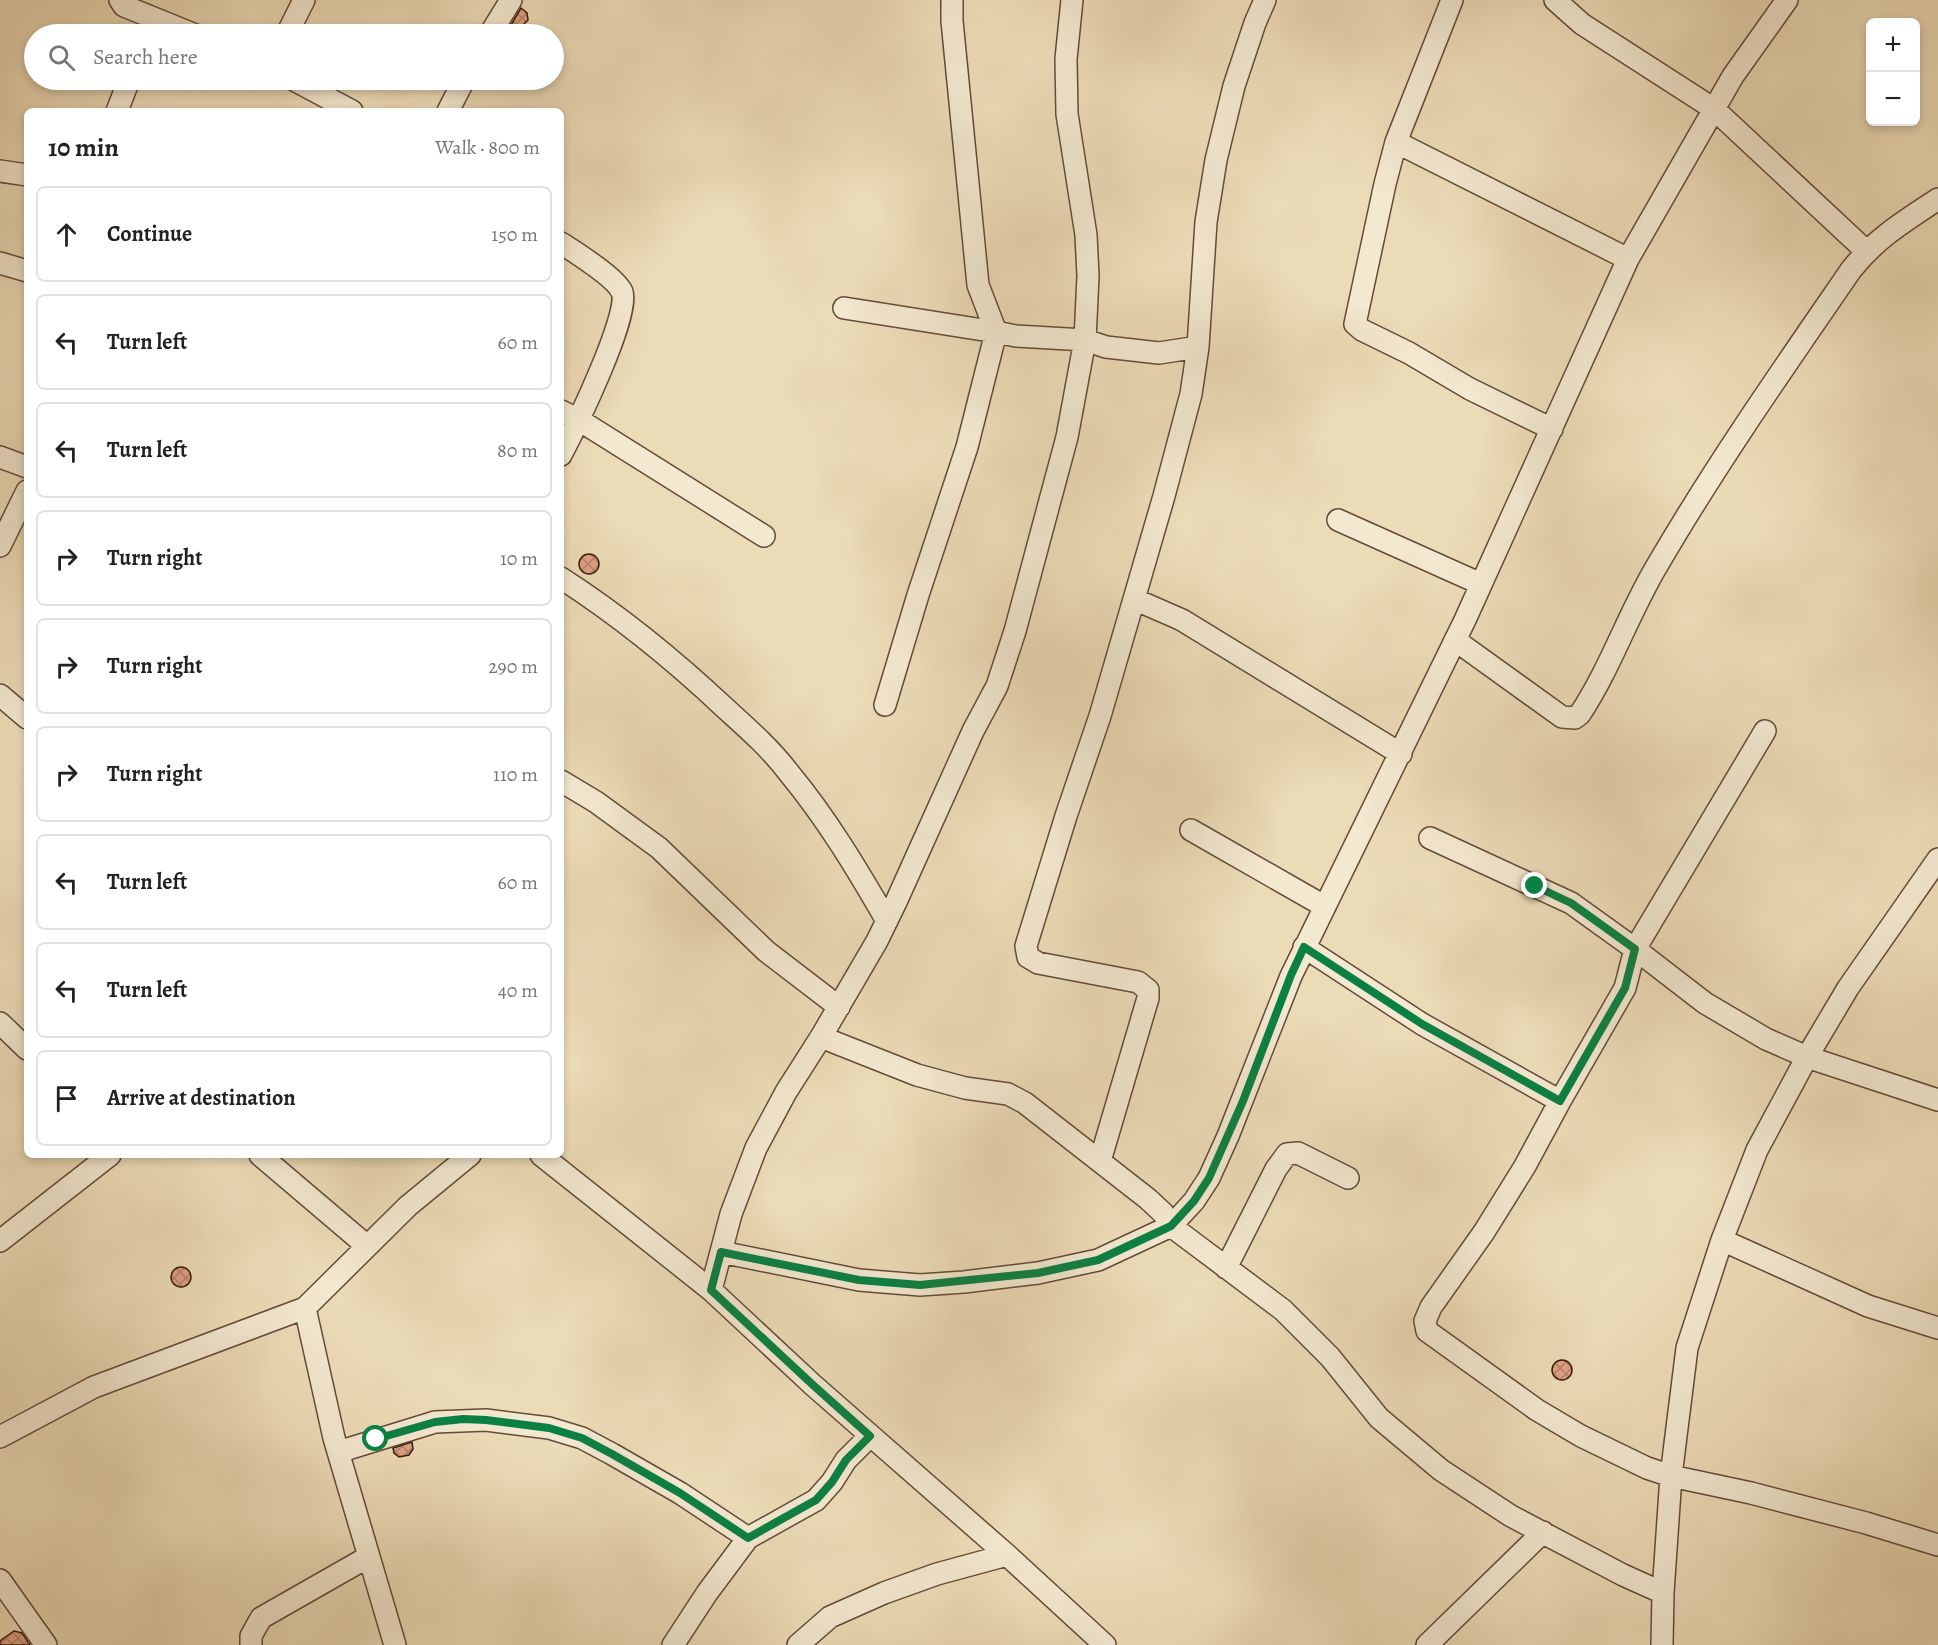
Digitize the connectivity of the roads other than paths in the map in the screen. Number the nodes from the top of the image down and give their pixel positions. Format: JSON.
{"nodes":[{"id":1,"x":120,"y":0,"type":"edge"},
{"id":2,"x":304,"y":0,"type":"edge"},
{"id":3,"x":952,"y":0,"type":"edge"},
{"id":4,"x":1072,"y":0,"type":"edge"},
{"id":5,"x":1265,"y":0,"type":"edge"},
{"id":6,"x":1555,"y":0,"type":"edge"},
{"id":7,"x":1787,"y":0,"type":"edge"},
{"id":8,"x":504,"y":2,"type":"edge"},
{"id":9,"x":1444,"y":3,"type":"edge"},
{"id":10,"x":147,"y":24,"type":"edge"},
{"id":11,"x":292,"y":24,"type":"edge"},
{"id":12,"x":494,"y":24,"type":"edge"},
{"id":13,"x":125,"y":90,"type":"edge"},
{"id":14,"x":313,"y":90,"type":"edge"},
{"id":15,"x":459,"y":90,"type":"edge"},
{"id":16,"x":118,"y":108,"type":"edge"},
{"id":17,"x":346,"y":108,"type":"edge"},
{"id":18,"x":450,"y":108,"type":"edge"},
{"id":19,"x":1714,"y":109,"type":"junction"},
{"id":20,"x":1396,"y":142,"type":"junction"},
{"id":21,"x":0,"y":171,"type":"edge"},
{"id":22,"x":24,"y":175,"type":"edge"},
{"id":23,"x":1938,"y":199,"type":"edge"},
{"id":24,"x":564,"y":245,"type":"edge"},
{"id":25,"x":1866,"y":251,"type":"junction"},
{"id":26,"x":1628,"y":259,"type":"junction"},
{"id":27,"x":0,"y":263,"type":"edge"},
{"id":28,"x":24,"y":270,"type":"edge"},
{"id":29,"x":844,"y":308,"type":"dead end"},
{"id":30,"x":996,"y":332,"type":"junction"},
{"id":31,"x":1085,"y":340,"type":"junction"},
{"id":32,"x":1198,"y":347,"type":"junction"},
{"id":33,"x":570,"y":416,"type":"edge"},
{"id":34,"x":1552,"y":429,"type":"junction"},
{"id":35,"x":564,"y":442,"type":"edge"},
{"id":36,"x":0,"y":457,"type":"edge"},
{"id":37,"x":24,"y":466,"type":"edge"},
{"id":38,"x":24,"y":499,"type":"edge"},
{"id":39,"x":1338,"y":520,"type":"dead end"},
{"id":40,"x":764,"y":536,"type":"dead end"},
{"id":41,"x":0,"y":546,"type":"edge"},
{"id":42,"x":564,"y":580,"type":"edge"},
{"id":43,"x":1481,"y":584,"type":"junction"},
{"id":44,"x":1134,"y":599,"type":"junction"},
{"id":45,"x":1455,"y":640,"type":"junction"},
{"id":46,"x":0,"y":695,"type":"edge"},
{"id":47,"x":885,"y":705,"type":"dead end"},
{"id":48,"x":24,"y":715,"type":"edge"},
{"id":49,"x":1765,"y":731,"type":"dead end"},
{"id":50,"x":1401,"y":754,"type":"junction"},
{"id":51,"x":564,"y":783,"type":"edge"},
{"id":52,"x":1191,"y":830,"type":"dead end"},
{"id":53,"x":1430,"y":838,"type":"dead end"},
{"id":54,"x":1938,"y":860,"type":"edge"},
{"id":55,"x":1929,"y":891,"type":"edge"},
{"id":56,"x":1324,"y":906,"type":"junction"},
{"id":57,"x":887,"y":921,"type":"junction"},
{"id":58,"x":1304,"y":947,"type":"junction"},
{"id":59,"x":1635,"y":949,"type":"junction"},
{"id":60,"x":839,"y":1007,"type":"junction"},
{"id":61,"x":0,"y":1023,"type":"edge"},
{"id":62,"x":821,"y":1037,"type":"junction"},
{"id":63,"x":24,"y":1046,"type":"edge"},
{"id":64,"x":1807,"y":1057,"type":"junction"},
{"id":65,"x":1938,"y":1100,"type":"edge"},
{"id":66,"x":1560,"y":1101,"type":"junction"},
{"id":67,"x":106,"y":1158,"type":"edge"},
{"id":68,"x":264,"y":1158,"type":"edge"},
{"id":69,"x":466,"y":1158,"type":"edge"},
{"id":70,"x":545,"y":1158,"type":"edge"},
{"id":71,"x":1100,"y":1161,"type":"junction"},
{"id":72,"x":1348,"y":1178,"type":"dead end"},
{"id":73,"x":1171,"y":1226,"type":"junction"},
{"id":74,"x":1722,"y":1240,"type":"junction"},
{"id":75,"x":0,"y":1241,"type":"edge"},
{"id":76,"x":367,"y":1246,"type":"junction"},
{"id":77,"x":721,"y":1252,"type":"junction"},
{"id":78,"x":1226,"y":1268,"type":"junction"},
{"id":79,"x":711,"y":1290,"type":"junction"},
{"id":80,"x":305,"y":1308,"type":"junction"},
{"id":81,"x":1938,"y":1328,"type":"edge"},
{"id":82,"x":870,"y":1436,"type":"junction"},
{"id":83,"x":0,"y":1437,"type":"edge"},
{"id":84,"x":338,"y":1452,"type":"junction"},
{"id":85,"x":1671,"y":1476,"type":"junction"},
{"id":86,"x":1543,"y":1532,"type":"junction"},
{"id":87,"x":748,"y":1538,"type":"junction"},
{"id":88,"x":1938,"y":1545,"type":"edge"},
{"id":89,"x":1007,"y":1555,"type":"junction"},
{"id":90,"x":368,"y":1557,"type":"junction"},
{"id":91,"x":0,"y":1580,"type":"edge"},
{"id":92,"x":1662,"y":1593,"type":"junction"},
{"id":93,"x":46,"y":1645,"type":"edge"},
{"id":94,"x":251,"y":1645,"type":"edge"},
{"id":95,"x":395,"y":1645,"type":"edge"},
{"id":96,"x":673,"y":1645,"type":"edge"},
{"id":97,"x":798,"y":1645,"type":"edge"},
{"id":98,"x":1105,"y":1645,"type":"edge"},
{"id":99,"x":1427,"y":1645,"type":"edge"},
{"id":100,"x":1662,"y":1645,"type":"edge"}],
"edges":[{"from":1,"to":10,"type":"street"},
{"from":2,"to":11,"type":"street"},
{"from":3,"to":30,"type":"street"},
{"from":4,"to":31,"type":"street"},
{"from":5,"to":32,"type":"street"},
{"from":6,"to":19,"type":"street"},
{"from":7,"to":19,"type":"street"},
{"from":8,"to":12,"type":"street"},
{"from":9,"to":20,"type":"street"},
{"from":13,"to":16,"type":"street"},
{"from":14,"to":17,"type":"street"},
{"from":15,"to":18,"type":"street"},
{"from":19,"to":25,"type":"street"},
{"from":19,"to":26,"type":"street"},
{"from":20,"to":26,"type":"street"},
{"from":20,"to":34,"type":"street"},
{"from":21,"to":22,"type":"street"},
{"from":23,"to":25,"type":"street"},
{"from":24,"to":33,"type":"street"},
{"from":25,"to":45,"type":"street"},
{"from":26,"to":34,"type":"street"},
{"from":27,"to":28,"type":"street"},
{"from":29,"to":30,"type":"street"},
{"from":30,"to":31,"type":"street"},
{"from":30,"to":47,"type":"street"},
{"from":31,"to":32,"type":"street"},
{"from":31,"to":57,"type":"street"},
{"from":32,"to":44,"type":"street"},
{"from":33,"to":35,"type":"street"},
{"from":33,"to":40,"type":"street"},
{"from":34,"to":43,"type":"street"},
{"from":36,"to":37,"type":"street"},
{"from":38,"to":41,"type":"street"},
{"from":39,"to":43,"type":"street"},
{"from":42,"to":57,"type":"street"},
{"from":43,"to":45,"type":"street"},
{"from":44,"to":50,"type":"street"},
{"from":44,"to":71,"type":"street"},
{"from":45,"to":50,"type":"street"},
{"from":46,"to":48,"type":"street"},
{"from":49,"to":59,"type":"street"},
{"from":50,"to":56,"type":"street"},
{"from":51,"to":60,"type":"street"},
{"from":52,"to":56,"type":"street"},
{"from":53,"to":59,"type":"street"},
{"from":54,"to":55,"type":"street"},
{"from":55,"to":64,"type":"street"},
{"from":56,"to":58,"type":"street"},
{"from":57,"to":60,"type":"street"},
{"from":58,"to":66,"type":"street"},
{"from":58,"to":73,"type":"street"},
{"from":59,"to":64,"type":"street"},
{"from":59,"to":66,"type":"street"},
{"from":60,"to":62,"type":"street"},
{"from":61,"to":63,"type":"street"},
{"from":62,"to":71,"type":"street"},
{"from":62,"to":77,"type":"street"},
{"from":64,"to":65,"type":"street"},
{"from":64,"to":74,"type":"street"},
{"from":66,"to":85,"type":"street"},
{"from":67,"to":75,"type":"street"},
{"from":68,"to":76,"type":"street"},
{"from":69,"to":76,"type":"street"},
{"from":70,"to":79,"type":"street"},
{"from":71,"to":73,"type":"street"},
{"from":72,"to":78,"type":"street"},
{"from":73,"to":77,"type":"street"},
{"from":73,"to":78,"type":"street"},
{"from":74,"to":81,"type":"street"},
{"from":74,"to":85,"type":"street"},
{"from":76,"to":80,"type":"street"},
{"from":77,"to":79,"type":"street"},
{"from":78,"to":86,"type":"street"},
{"from":79,"to":82,"type":"street"},
{"from":80,"to":83,"type":"street"},
{"from":80,"to":84,"type":"street"},
{"from":82,"to":87,"type":"street"},
{"from":82,"to":89,"type":"street"},
{"from":84,"to":87,"type":"street"},
{"from":84,"to":90,"type":"street"},
{"from":85,"to":88,"type":"street"},
{"from":85,"to":92,"type":"street"},
{"from":86,"to":92,"type":"street"},
{"from":86,"to":99,"type":"street"},
{"from":87,"to":96,"type":"street"},
{"from":89,"to":97,"type":"street"},
{"from":89,"to":98,"type":"street"},
{"from":90,"to":94,"type":"street"},
{"from":90,"to":95,"type":"street"},
{"from":91,"to":93,"type":"street"},
{"from":92,"to":100,"type":"street"}]}
